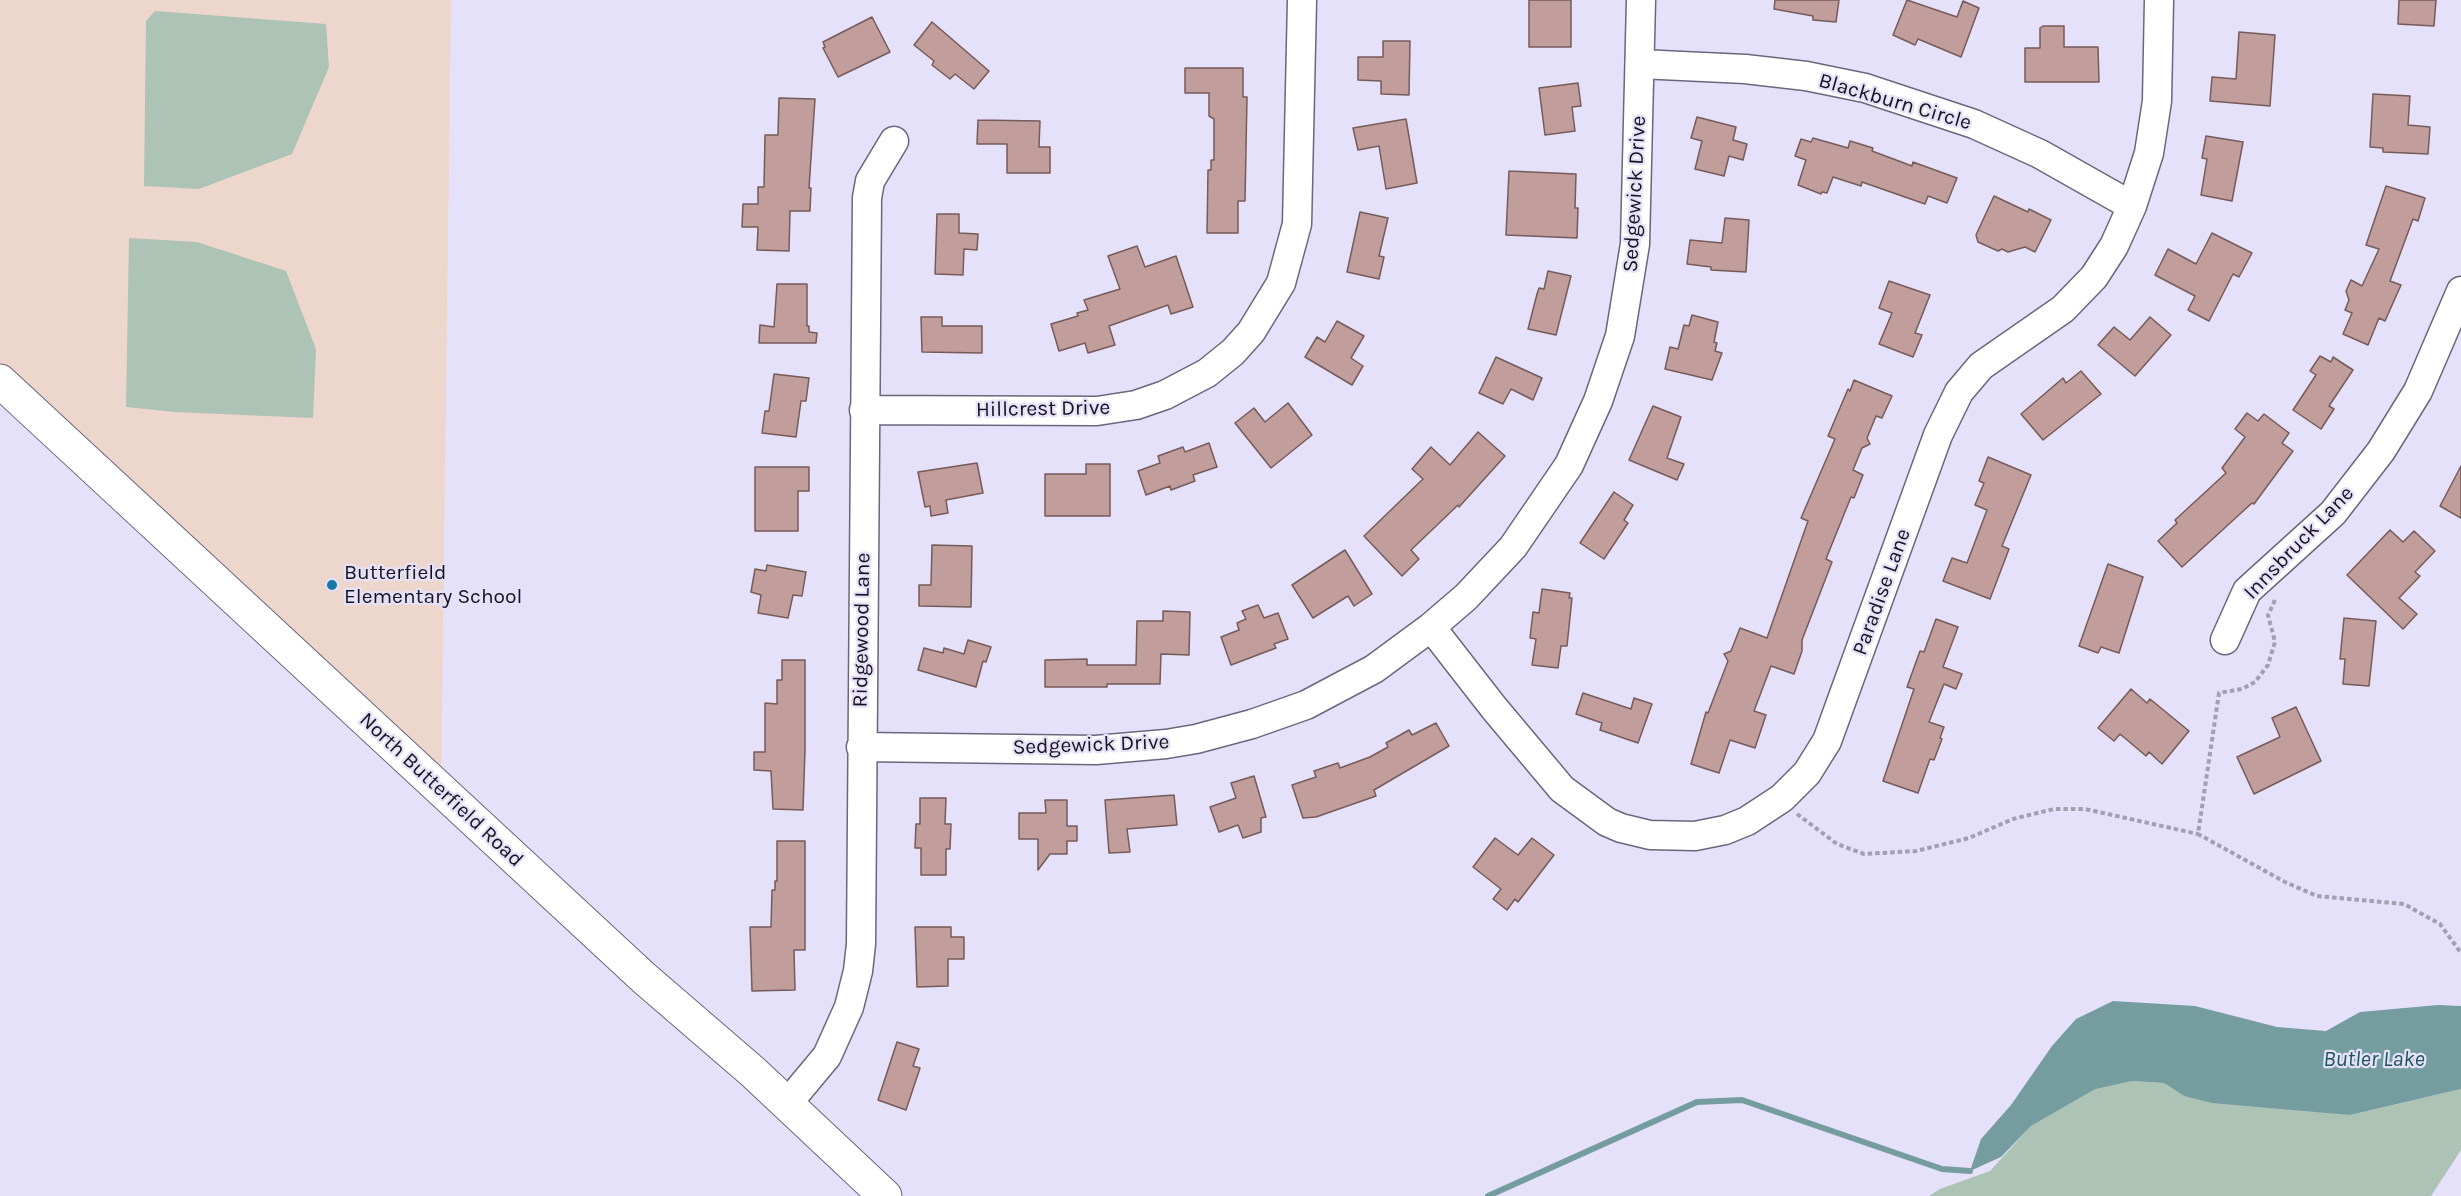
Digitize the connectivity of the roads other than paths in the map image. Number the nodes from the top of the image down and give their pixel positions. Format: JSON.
{"nodes":[{"id":1,"x":1302,"y":0,"type":"edge"},
{"id":2,"x":1641,"y":0,"type":"edge"},
{"id":3,"x":2159,"y":0,"type":"edge"},
{"id":4,"x":1640,"y":64,"type":"junction"},
{"id":5,"x":894,"y":141,"type":"dead end"},
{"id":6,"x":2132,"y":206,"type":"junction"},
{"id":7,"x":2461,"y":291,"type":"edge"},
{"id":8,"x":0,"y":381,"type":"edge"},
{"id":9,"x":864,"y":410,"type":"junction"},
{"id":10,"x":1431,"y":627,"type":"junction"},
{"id":11,"x":2225,"y":640,"type":"dead end"},
{"id":12,"x":861,"y":747,"type":"junction"},
{"id":13,"x":787,"y":1104,"type":"junction"},
{"id":14,"x":885,"y":1196,"type":"edge"}],
"edges":[{"from":1,"to":9,"type":"street","name":"Hillcrest Drive"},
{"from":2,"to":4,"type":"street","name":"Sedgewick Drive"},
{"from":3,"to":6,"type":"street","name":"Paradise Lane"},
{"from":4,"to":6,"type":"street","name":"Blackburn Circle"},
{"from":4,"to":10,"type":"street","name":"Sedgewick Drive"},
{"from":5,"to":9,"type":"street","name":"Ridgewood Lane"},
{"from":6,"to":10,"type":"street","name":"Paradise Lane"},
{"from":7,"to":11,"type":"street","name":"Innsbruck Lane"},
{"from":8,"to":13,"type":"main road","name":"North Butterfield Road"},
{"from":9,"to":12,"type":"street","name":"Ridgewood Lane"},
{"from":10,"to":12,"type":"street","name":"Sedgewick Drive"},
{"from":12,"to":13,"type":"street","name":"Ridgewood Lane"},
{"from":13,"to":14,"type":"main road","name":"North Butterfield Road"}]}
